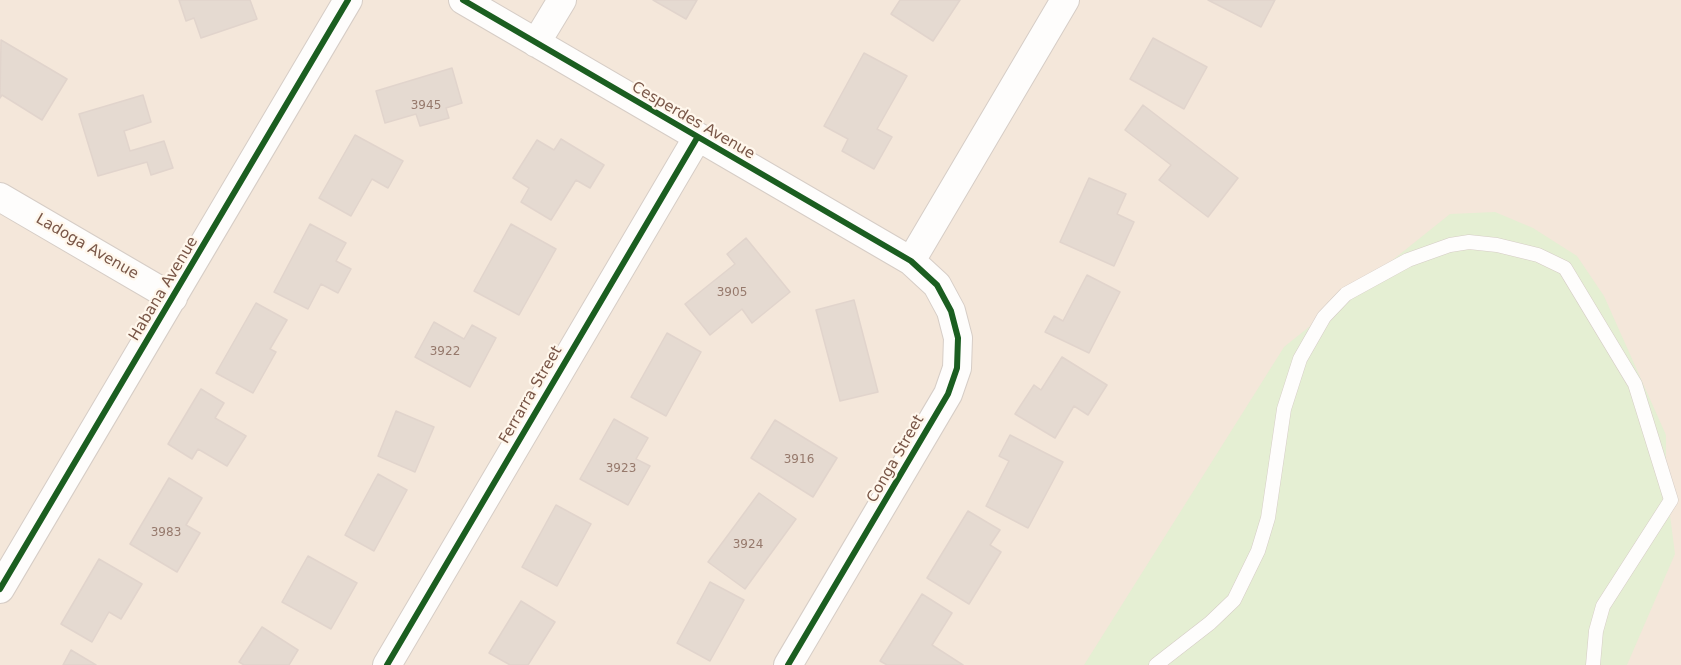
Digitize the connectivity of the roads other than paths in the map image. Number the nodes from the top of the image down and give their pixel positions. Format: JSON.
{"nodes":[{"id":1,"x":348,"y":0,"type":"edge"},
{"id":2,"x":463,"y":0,"type":"edge"},
{"id":3,"x":562,"y":0,"type":"edge"},
{"id":4,"x":1065,"y":0,"type":"edge"},
{"id":5,"x":536,"y":43,"type":"junction"},
{"id":6,"x":697,"y":138,"type":"junction"},
{"id":7,"x":0,"y":197,"type":"edge"},
{"id":8,"x":912,"y":261,"type":"junction"},
{"id":9,"x":173,"y":298,"type":"junction"},
{"id":10,"x":0,"y":590,"type":"edge"},
{"id":11,"x":387,"y":665,"type":"edge"},
{"id":12,"x":788,"y":665,"type":"edge"},
{"id":13,"x":1155,"y":665,"type":"edge"},
{"id":14,"x":1593,"y":665,"type":"edge"}],
"edges":[{"from":1,"to":9,"type":"street","name":"Habana Avenue"},
{"from":2,"to":5,"type":"street","name":"Cesperdes Avenue"},
{"from":3,"to":5,"type":"street"},
{"from":4,"to":8,"type":"street"},
{"from":5,"to":6,"type":"street","name":"Cesperdes Avenue"},
{"from":6,"to":8,"type":"street","name":"Cesperdes Avenue"},
{"from":6,"to":11,"type":"street","name":"Ferrarra Street"},
{"from":7,"to":9,"type":"street","name":"Ladoga Avenue"},
{"from":8,"to":12,"type":"street","name":"Conga Street"},
{"from":9,"to":10,"type":"street","name":"Habana Avenue"},
{"from":13,"to":14,"type":"lane"}]}
